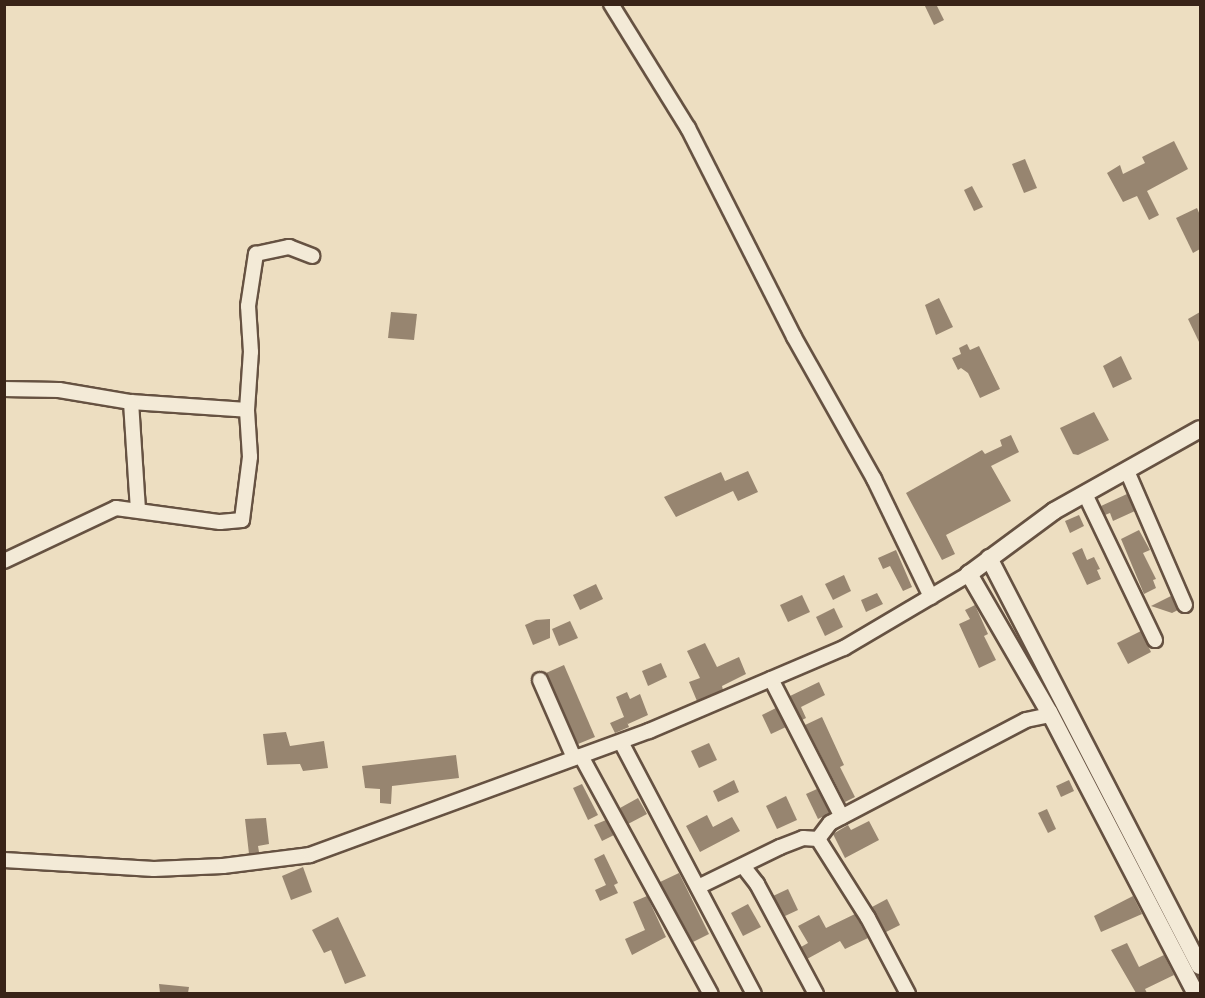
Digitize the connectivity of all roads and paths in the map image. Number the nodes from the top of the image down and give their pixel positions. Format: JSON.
{"nodes":[{"id":1,"x":612,"y":4,"type":"edge"},
{"id":2,"x":312,"y":256,"type":"dead end"},
{"id":3,"x":4,"y":389,"type":"edge"},
{"id":4,"x":131,"y":402,"type":"junction"},
{"id":5,"x":247,"y":410,"type":"junction"},
{"id":6,"x":1200,"y":429,"type":"edge"},
{"id":7,"x":1127,"y":471,"type":"junction"},
{"id":8,"x":1085,"y":494,"type":"junction"},
{"id":9,"x":138,"y":510,"type":"junction"},
{"id":10,"x":989,"y":558,"type":"junction"},
{"id":11,"x":4,"y":561,"type":"edge"},
{"id":12,"x":969,"y":574,"type":"junction"},
{"id":13,"x":931,"y":597,"type":"junction"},
{"id":14,"x":1185,"y":605,"type":"dead end"},
{"id":15,"x":1155,"y":640,"type":"dead end"},
{"id":16,"x":771,"y":679,"type":"junction"},
{"id":17,"x":540,"y":680,"type":"dead end"},
{"id":18,"x":1057,"y":711,"type":"junction"},
{"id":19,"x":621,"y":742,"type":"junction"},
{"id":20,"x":578,"y":757,"type":"junction"},
{"id":21,"x":842,"y":817,"type":"junction"},
{"id":22,"x":818,"y":838,"type":"junction"},
{"id":23,"x":4,"y":860,"type":"edge"},
{"id":24,"x":743,"y":866,"type":"junction"},
{"id":25,"x":698,"y":887,"type":"junction"},
{"id":26,"x":1182,"y":930,"type":"junction"},
{"id":27,"x":1166,"y":940,"type":"junction"},
{"id":28,"x":1200,"y":966,"type":"edge"},
{"id":29,"x":711,"y":993,"type":"edge"},
{"id":30,"x":754,"y":993,"type":"edge"},
{"id":31,"x":816,"y":993,"type":"edge"},
{"id":32,"x":908,"y":993,"type":"edge"},
{"id":33,"x":1196,"y":993,"type":"edge"}],
"edges":[{"from":1,"to":13,"type":"street"},
{"from":2,"to":5,"type":"street"},
{"from":3,"to":4,"type":"street"},
{"from":4,"to":5,"type":"street"},
{"from":4,"to":9,"type":"street"},
{"from":5,"to":9,"type":"street"},
{"from":6,"to":7,"type":"street"},
{"from":7,"to":8,"type":"street"},
{"from":7,"to":14,"type":"street"},
{"from":8,"to":10,"type":"street"},
{"from":8,"to":15,"type":"street"},
{"from":9,"to":11,"type":"street"},
{"from":10,"to":12,"type":"street"},
{"from":10,"to":18,"type":"street"},
{"from":12,"to":13,"type":"street"},
{"from":12,"to":18,"type":"street"},
{"from":13,"to":16,"type":"street"},
{"from":16,"to":19,"type":"street"},
{"from":16,"to":21,"type":"street"},
{"from":17,"to":20,"type":"street"},
{"from":18,"to":21,"type":"street"},
{"from":18,"to":26,"type":"street"},
{"from":18,"to":27,"type":"street"},
{"from":19,"to":20,"type":"street"},
{"from":19,"to":25,"type":"street"},
{"from":20,"to":23,"type":"street"},
{"from":20,"to":29,"type":"street"},
{"from":21,"to":22,"type":"street"},
{"from":22,"to":24,"type":"street"},
{"from":22,"to":32,"type":"street"},
{"from":24,"to":25,"type":"street"},
{"from":24,"to":31,"type":"street"},
{"from":25,"to":30,"type":"street"},
{"from":26,"to":27,"type":"street"},
{"from":26,"to":28,"type":"street"},
{"from":27,"to":33,"type":"street"}]}
